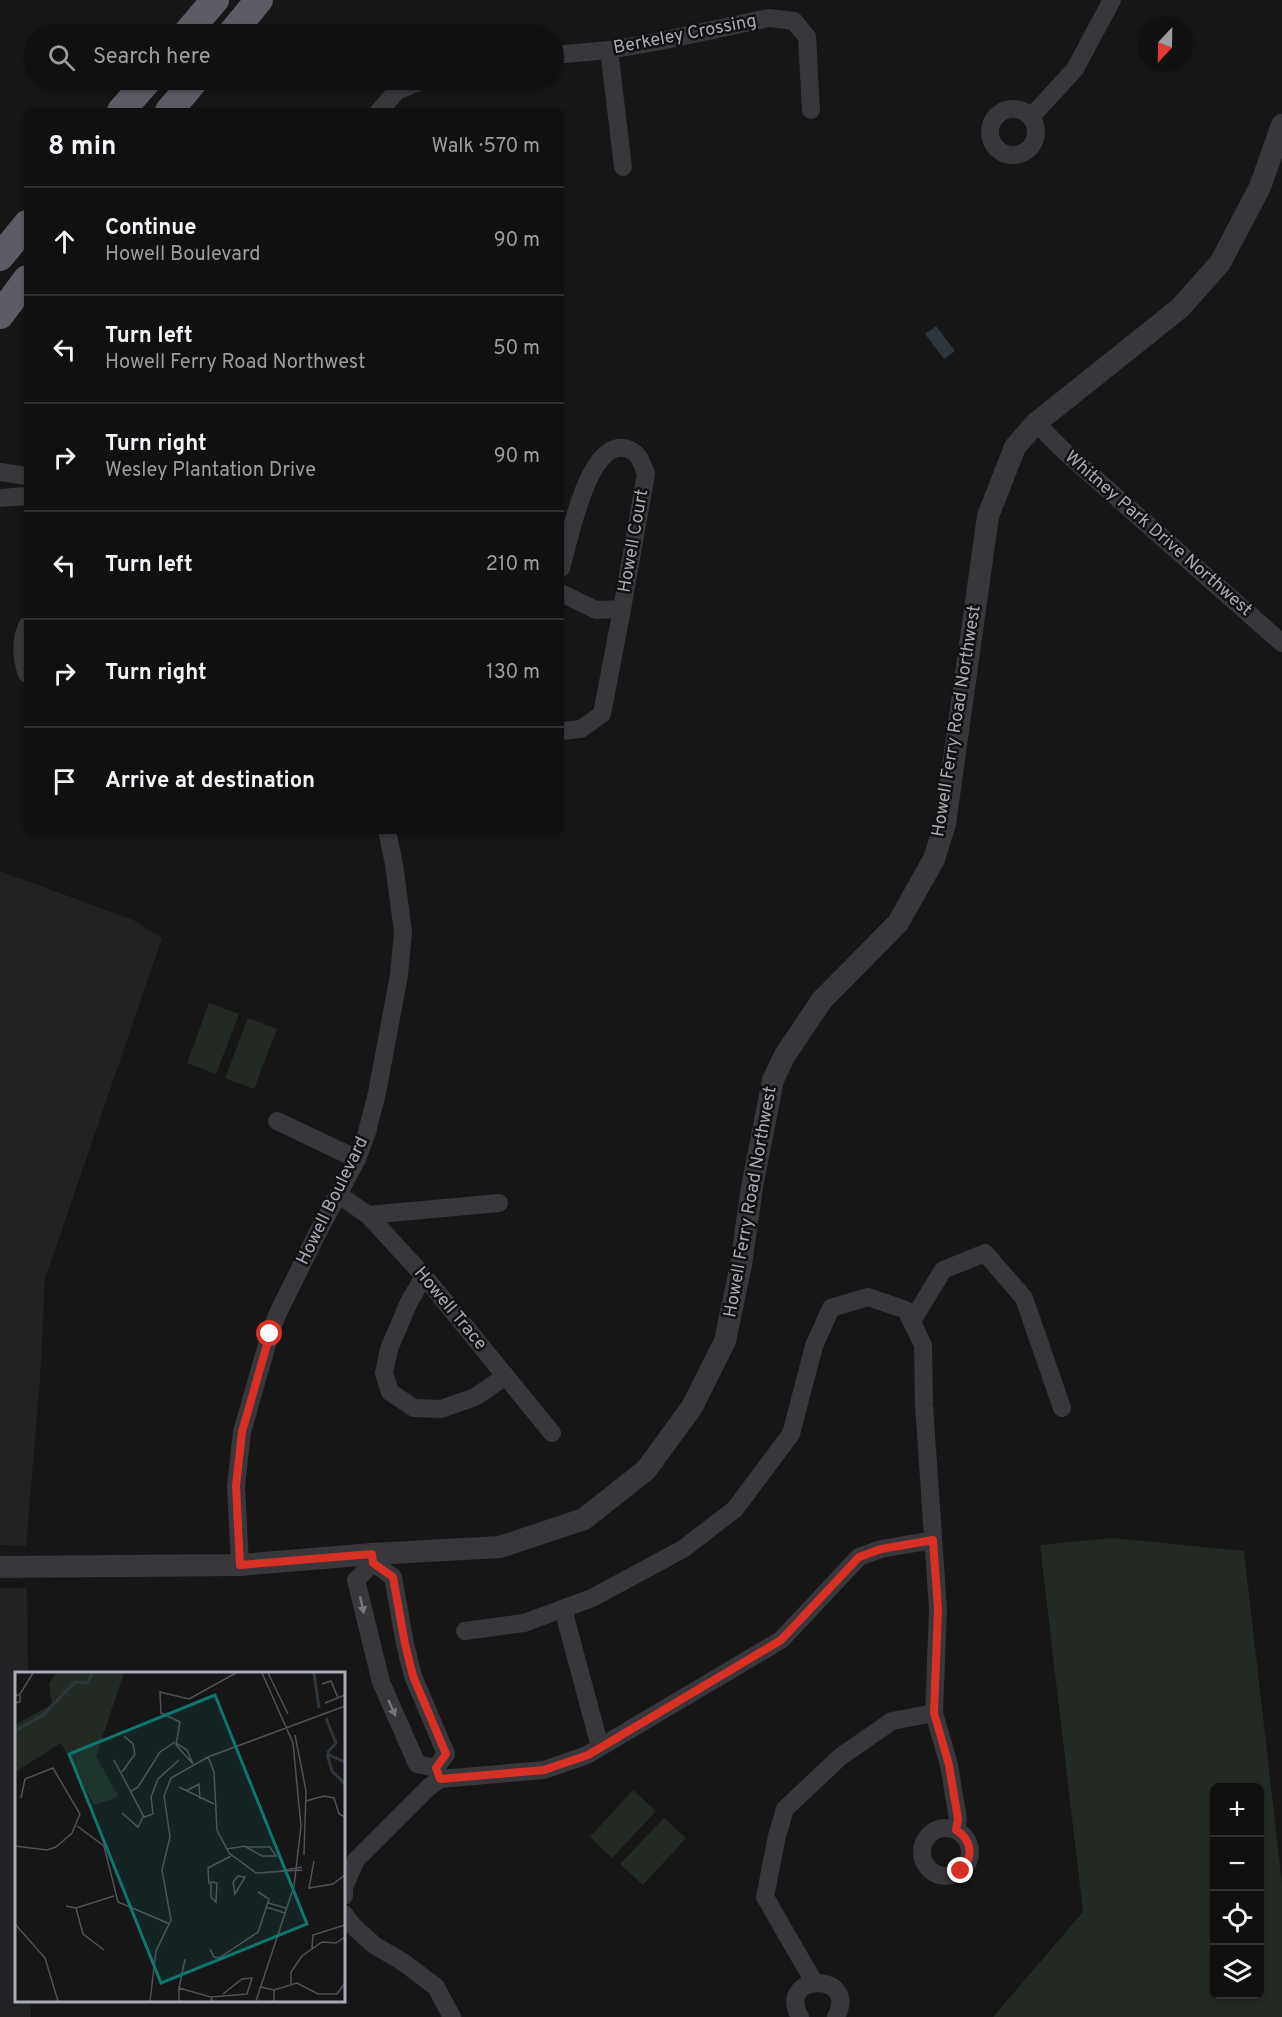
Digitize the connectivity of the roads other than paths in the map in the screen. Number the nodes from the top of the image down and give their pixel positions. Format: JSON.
{"nodes":[{"id":1,"x":215,"y":0,"type":"edge"},
{"id":2,"x":259,"y":0,"type":"edge"},
{"id":3,"x":1112,"y":0,"type":"edge"},
{"id":4,"x":195,"y":24,"type":"edge"},
{"id":5,"x":239,"y":24,"type":"edge"},
{"id":6,"x":609,"y":50,"type":"junction"},
{"id":7,"x":564,"y":54,"type":"edge"},
{"id":8,"x":140,"y":90,"type":"edge"},
{"id":9,"x":187,"y":90,"type":"edge"},
{"id":10,"x":399,"y":90,"type":"edge"},
{"id":11,"x":125,"y":108,"type":"edge"},
{"id":12,"x":172,"y":108,"type":"edge"},
{"id":13,"x":382,"y":108,"type":"edge"},
{"id":14,"x":811,"y":110,"type":"dead end"},
{"id":15,"x":1030,"y":117,"type":"dead end"},
{"id":16,"x":1282,"y":125,"type":"edge"},
{"id":17,"x":623,"y":167,"type":"dead end"},
{"id":18,"x":24,"y":228,"type":"edge"},
{"id":19,"x":0,"y":257,"type":"edge"},
{"id":20,"x":24,"y":283,"type":"edge"},
{"id":21,"x":0,"y":315,"type":"edge"},
{"id":22,"x":1036,"y":423,"type":"junction"},
{"id":23,"x":0,"y":472,"type":"edge"},
{"id":24,"x":24,"y":476,"type":"edge"},
{"id":25,"x":24,"y":496,"type":"edge"},
{"id":26,"x":0,"y":498,"type":"edge"},
{"id":27,"x":564,"y":558,"type":"edge"},
{"id":28,"x":564,"y":594,"type":"edge"},
{"id":29,"x":622,"y":609,"type":"junction"},
{"id":30,"x":24,"y":632,"type":"edge"},
{"id":31,"x":1282,"y":643,"type":"edge"},
{"id":32,"x":24,"y":662,"type":"edge"},
{"id":33,"x":564,"y":731,"type":"edge"},
{"id":34,"x":388,"y":834,"type":"edge"},
{"id":35,"x":277,"y":1121,"type":"dead end"},
{"id":36,"x":357,"y":1159,"type":"junction"},
{"id":37,"x":339,"y":1195,"type":"junction"},
{"id":38,"x":499,"y":1203,"type":"dead end"},
{"id":39,"x":368,"y":1215,"type":"junction"},
{"id":40,"x":424,"y":1276,"type":"junction"},
{"id":41,"x":912,"y":1321,"type":"junction"},
{"id":42,"x":506,"y":1376,"type":"junction"},
{"id":43,"x":1062,"y":1408,"type":"dead end"},
{"id":44,"x":552,"y":1432,"type":"dead end"},
{"id":45,"x":933,"y":1540,"type":"junction"},
{"id":46,"x":373,"y":1558,"type":"junction"},
{"id":47,"x":240,"y":1565,"type":"junction"},
{"id":48,"x":0,"y":1566,"type":"edge"},
{"id":49,"x":563,"y":1609,"type":"junction"},
{"id":50,"x":465,"y":1631,"type":"dead end"},
{"id":51,"x":405,"y":1644,"type":"junction"},
{"id":52,"x":373,"y":1653,"type":"junction"},
{"id":53,"x":934,"y":1713,"type":"junction"},
{"id":54,"x":600,"y":1747,"type":"junction"},
{"id":55,"x":438,"y":1774,"type":"junction"},
{"id":56,"x":956,"y":1830,"type":"dead end"},
{"id":57,"x":345,"y":1885,"type":"edge"},
{"id":58,"x":345,"y":1915,"type":"edge"},
{"id":59,"x":814,"y":1982,"type":"junction"},
{"id":60,"x":452,"y":2017,"type":"edge"},
{"id":61,"x":800,"y":2017,"type":"edge"},
{"id":62,"x":836,"y":2017,"type":"edge"}],
"edges":[{"from":1,"to":4,"type":"highway"},
{"from":2,"to":5,"type":"highway"},
{"from":3,"to":15,"type":"street"},
{"from":6,"to":7,"type":"street","name":"Berkeley Crossing"},
{"from":6,"to":14,"type":"street","name":"Berkeley Crossing"},
{"from":6,"to":17,"type":"street"},
{"from":8,"to":11,"type":"highway"},
{"from":9,"to":12,"type":"highway"},
{"from":10,"to":13,"type":"street"},
{"from":16,"to":22,"type":"street","name":"Howell Ferry Road Northwest"},
{"from":18,"to":19,"type":"highway"},
{"from":20,"to":21,"type":"highway"},
{"from":22,"to":31,"type":"street","name":"Whitney Park Drive Northwest"},
{"from":22,"to":46,"type":"street","name":"Howell Ferry Road Northwest"},
{"from":23,"to":24,"type":"street"},
{"from":25,"to":26,"type":"street"},
{"from":27,"to":29,"type":"street","name":"Howell Court"},
{"from":28,"to":29,"type":"street","name":"Howell Court"},
{"from":29,"to":33,"type":"street","name":"Howell Court"},
{"from":30,"to":32,"type":"street"},
{"from":34,"to":36,"type":"street","name":"Howell Boulevard"},
{"from":35,"to":36,"type":"street"},
{"from":36,"to":37,"type":"street","name":"Howell Boulevard"},
{"from":37,"to":39,"type":"street","name":"Howell Trace"},
{"from":37,"to":47,"type":"street","name":"Howell Boulevard"},
{"from":38,"to":39,"type":"street"},
{"from":39,"to":40,"type":"street","name":"Howell Trace"},
{"from":40,"to":42,"type":"street","name":"Howell Trace"},
{"from":40,"to":42,"type":"street"},
{"from":41,"to":43,"type":"street"},
{"from":41,"to":45,"type":"street"},
{"from":41,"to":49,"type":"street"},
{"from":42,"to":44,"type":"street","name":"Howell Trace"},
{"from":45,"to":53,"type":"street"},
{"from":45,"to":54,"type":"street"},
{"from":46,"to":47,"type":"street","name":"Howell Ferry Road Northwest"},
{"from":46,"to":51,"type":"street"},
{"from":46,"to":52,"type":"street","one_way":true},
{"from":47,"to":48,"type":"street","name":"Howell Ferry Road Northwest"},
{"from":49,"to":50,"type":"street"},
{"from":49,"to":54,"type":"street"},
{"from":51,"to":52,"type":"street"},
{"from":51,"to":55,"type":"street"},
{"from":52,"to":55,"type":"street","one_way":true},
{"from":53,"to":56,"type":"street"},
{"from":53,"to":59,"type":"street"},
{"from":54,"to":55,"type":"street"},
{"from":55,"to":57,"type":"street"},
{"from":58,"to":60,"type":"street"},
{"from":59,"to":61,"type":"street"},
{"from":59,"to":62,"type":"street"}]}
